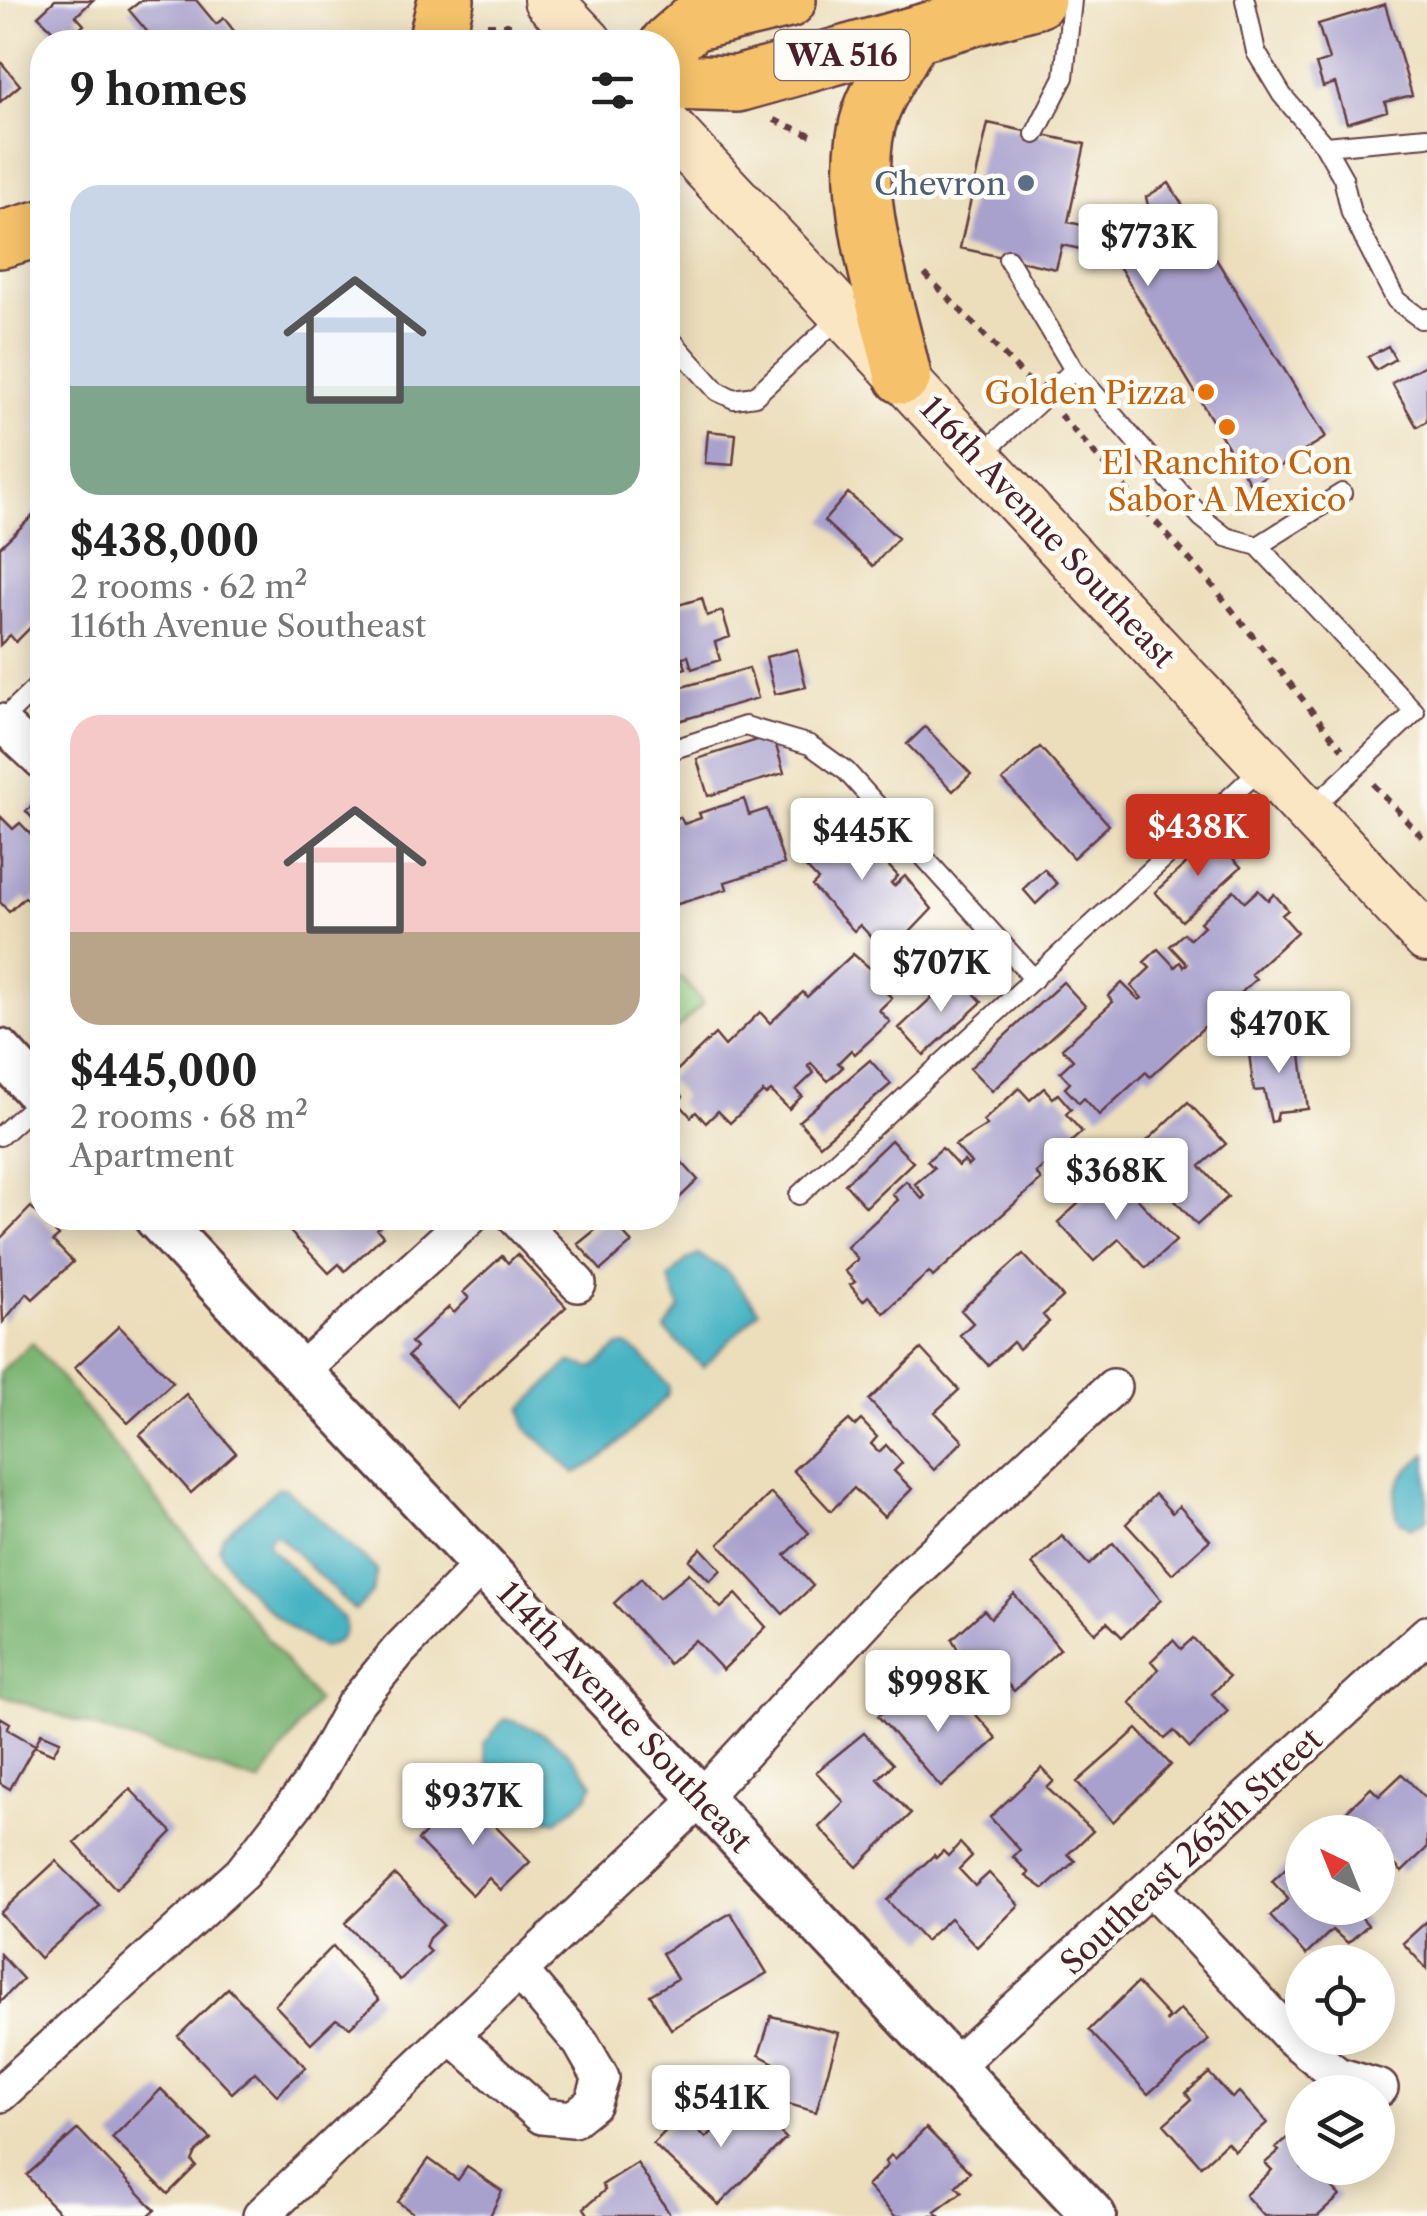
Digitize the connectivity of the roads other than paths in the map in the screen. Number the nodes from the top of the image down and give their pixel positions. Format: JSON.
{"nodes":[{"id":1,"x":446,"y":0,"type":"edge"},
{"id":2,"x":548,"y":0,"type":"edge"},
{"id":3,"x":788,"y":0,"type":"edge"},
{"id":4,"x":1037,"y":0,"type":"edge"},
{"id":5,"x":1072,"y":0,"type":"edge"},
{"id":6,"x":1244,"y":0,"type":"edge"},
{"id":7,"x":439,"y":30,"type":"edge"},
{"id":8,"x":577,"y":30,"type":"edge"},
{"id":9,"x":680,"y":34,"type":"edge"},
{"id":10,"x":911,"y":37,"type":"junction"},
{"id":11,"x":680,"y":82,"type":"edge"},
{"id":12,"x":1035,"y":134,"type":"dead end"},
{"id":13,"x":1427,"y":137,"type":"edge"},
{"id":14,"x":680,"y":140,"type":"edge"},
{"id":15,"x":1325,"y":146,"type":"junction"},
{"id":16,"x":30,"y":231,"type":"edge"},
{"id":17,"x":0,"y":240,"type":"edge"},
{"id":18,"x":1008,"y":259,"type":"dead end"},
{"id":19,"x":844,"y":313,"type":"junction"},
{"id":20,"x":1427,"y":318,"type":"edge"},
{"id":21,"x":680,"y":350,"type":"edge"},
{"id":22,"x":1074,"y":370,"type":"junction"},
{"id":23,"x":903,"y":376,"type":"junction"},
{"id":24,"x":978,"y":457,"type":"junction"},
{"id":25,"x":1342,"y":493,"type":"dead end"},
{"id":26,"x":1258,"y":546,"type":"junction"},
{"id":27,"x":30,"y":693,"type":"edge"},
{"id":28,"x":0,"y":722,"type":"edge"},
{"id":29,"x":680,"y":746,"type":"edge"},
{"id":30,"x":30,"y":750,"type":"edge"},
{"id":31,"x":1265,"y":765,"type":"junction"},
{"id":32,"x":1309,"y":812,"type":"junction"},
{"id":33,"x":1427,"y":938,"type":"edge"},
{"id":34,"x":1034,"y":979,"type":"junction"},
{"id":35,"x":0,"y":1051,"type":"edge"},
{"id":36,"x":30,"y":1084,"type":"edge"},
{"id":37,"x":30,"y":1108,"type":"edge"},
{"id":38,"x":0,"y":1136,"type":"edge"},
{"id":39,"x":800,"y":1196,"type":"dead end"},
{"id":40,"x":167,"y":1230,"type":"edge"},
{"id":41,"x":456,"y":1230,"type":"edge"},
{"id":42,"x":527,"y":1230,"type":"edge"},
{"id":43,"x":578,"y":1284,"type":"dead end"},
{"id":44,"x":300,"y":1372,"type":"junction"},
{"id":45,"x":1113,"y":1387,"type":"dead end"},
{"id":46,"x":482,"y":1564,"type":"junction"},
{"id":47,"x":1427,"y":1634,"type":"edge"},
{"id":48,"x":701,"y":1798,"type":"junction"},
{"id":49,"x":1152,"y":1888,"type":"junction"},
{"id":50,"x":520,"y":1971,"type":"junction"},
{"id":51,"x":452,"y":2035,"type":"junction"},
{"id":52,"x":954,"y":2067,"type":"junction"},
{"id":53,"x":1337,"y":2075,"type":"edge"},
{"id":54,"x":0,"y":2094,"type":"edge"},
{"id":55,"x":1078,"y":2211,"type":"edge"},
{"id":56,"x":261,"y":2216,"type":"edge"}],
"edges":[{"from":1,"to":7,"type":"main road"},
{"from":2,"to":8,"type":"main road"},
{"from":3,"to":9,"type":"main road","number":"WA 516"},
{"from":4,"to":10,"type":"main road","number":"WA 516"},
{"from":5,"to":12,"type":"lane"},
{"from":6,"to":15,"type":"lane"},
{"from":10,"to":11,"type":"main road","number":"WA 516"},
{"from":10,"to":23,"type":"main road"},
{"from":13,"to":15,"type":"lane"},
{"from":14,"to":19,"type":"main road","name":"116th Avenue Southeast"},
{"from":15,"to":20,"type":"lane"},
{"from":16,"to":17,"type":"main road"},
{"from":18,"to":22,"type":"lane"},
{"from":19,"to":21,"type":"lane"},
{"from":19,"to":23,"type":"main road","name":"116th Avenue Southeast"},
{"from":22,"to":24,"type":"lane"},
{"from":22,"to":26,"type":"lane"},
{"from":23,"to":24,"type":"main road","name":"116th Avenue Southeast"},
{"from":24,"to":31,"type":"main road","name":"116th Avenue Southeast"},
{"from":25,"to":26,"type":"lane"},
{"from":26,"to":32,"type":"lane"},
{"from":27,"to":28,"type":"lane"},
{"from":28,"to":30,"type":"street"},
{"from":29,"to":34,"type":"lane"},
{"from":31,"to":32,"type":"main road","name":"116th Avenue Southeast"},
{"from":31,"to":34,"type":"lane"},
{"from":32,"to":33,"type":"main road","name":"116th Avenue Southeast"},
{"from":34,"to":39,"type":"lane"},
{"from":35,"to":36,"type":"street"},
{"from":37,"to":38,"type":"lane"},
{"from":40,"to":44,"type":"street","name":"114th Avenue Southeast"},
{"from":41,"to":44,"type":"street"},
{"from":42,"to":43,"type":"street"},
{"from":44,"to":46,"type":"street","name":"114th Avenue Southeast"},
{"from":45,"to":48,"type":"street"},
{"from":46,"to":48,"type":"street","name":"114th Avenue Southeast"},
{"from":46,"to":54,"type":"street"},
{"from":47,"to":49,"type":"street","name":"Southeast 265th Street"},
{"from":48,"to":50,"type":"street"},
{"from":48,"to":52,"type":"street","name":"114th Avenue Southeast"},
{"from":49,"to":52,"type":"street","name":"Southeast 265th Street"},
{"from":49,"to":53,"type":"street"},
{"from":50,"to":51,"type":"street"},
{"from":50,"to":51,"type":"street"},
{"from":51,"to":56,"type":"street"},
{"from":52,"to":55,"type":"street","name":"114th Avenue Southeast"}]}
